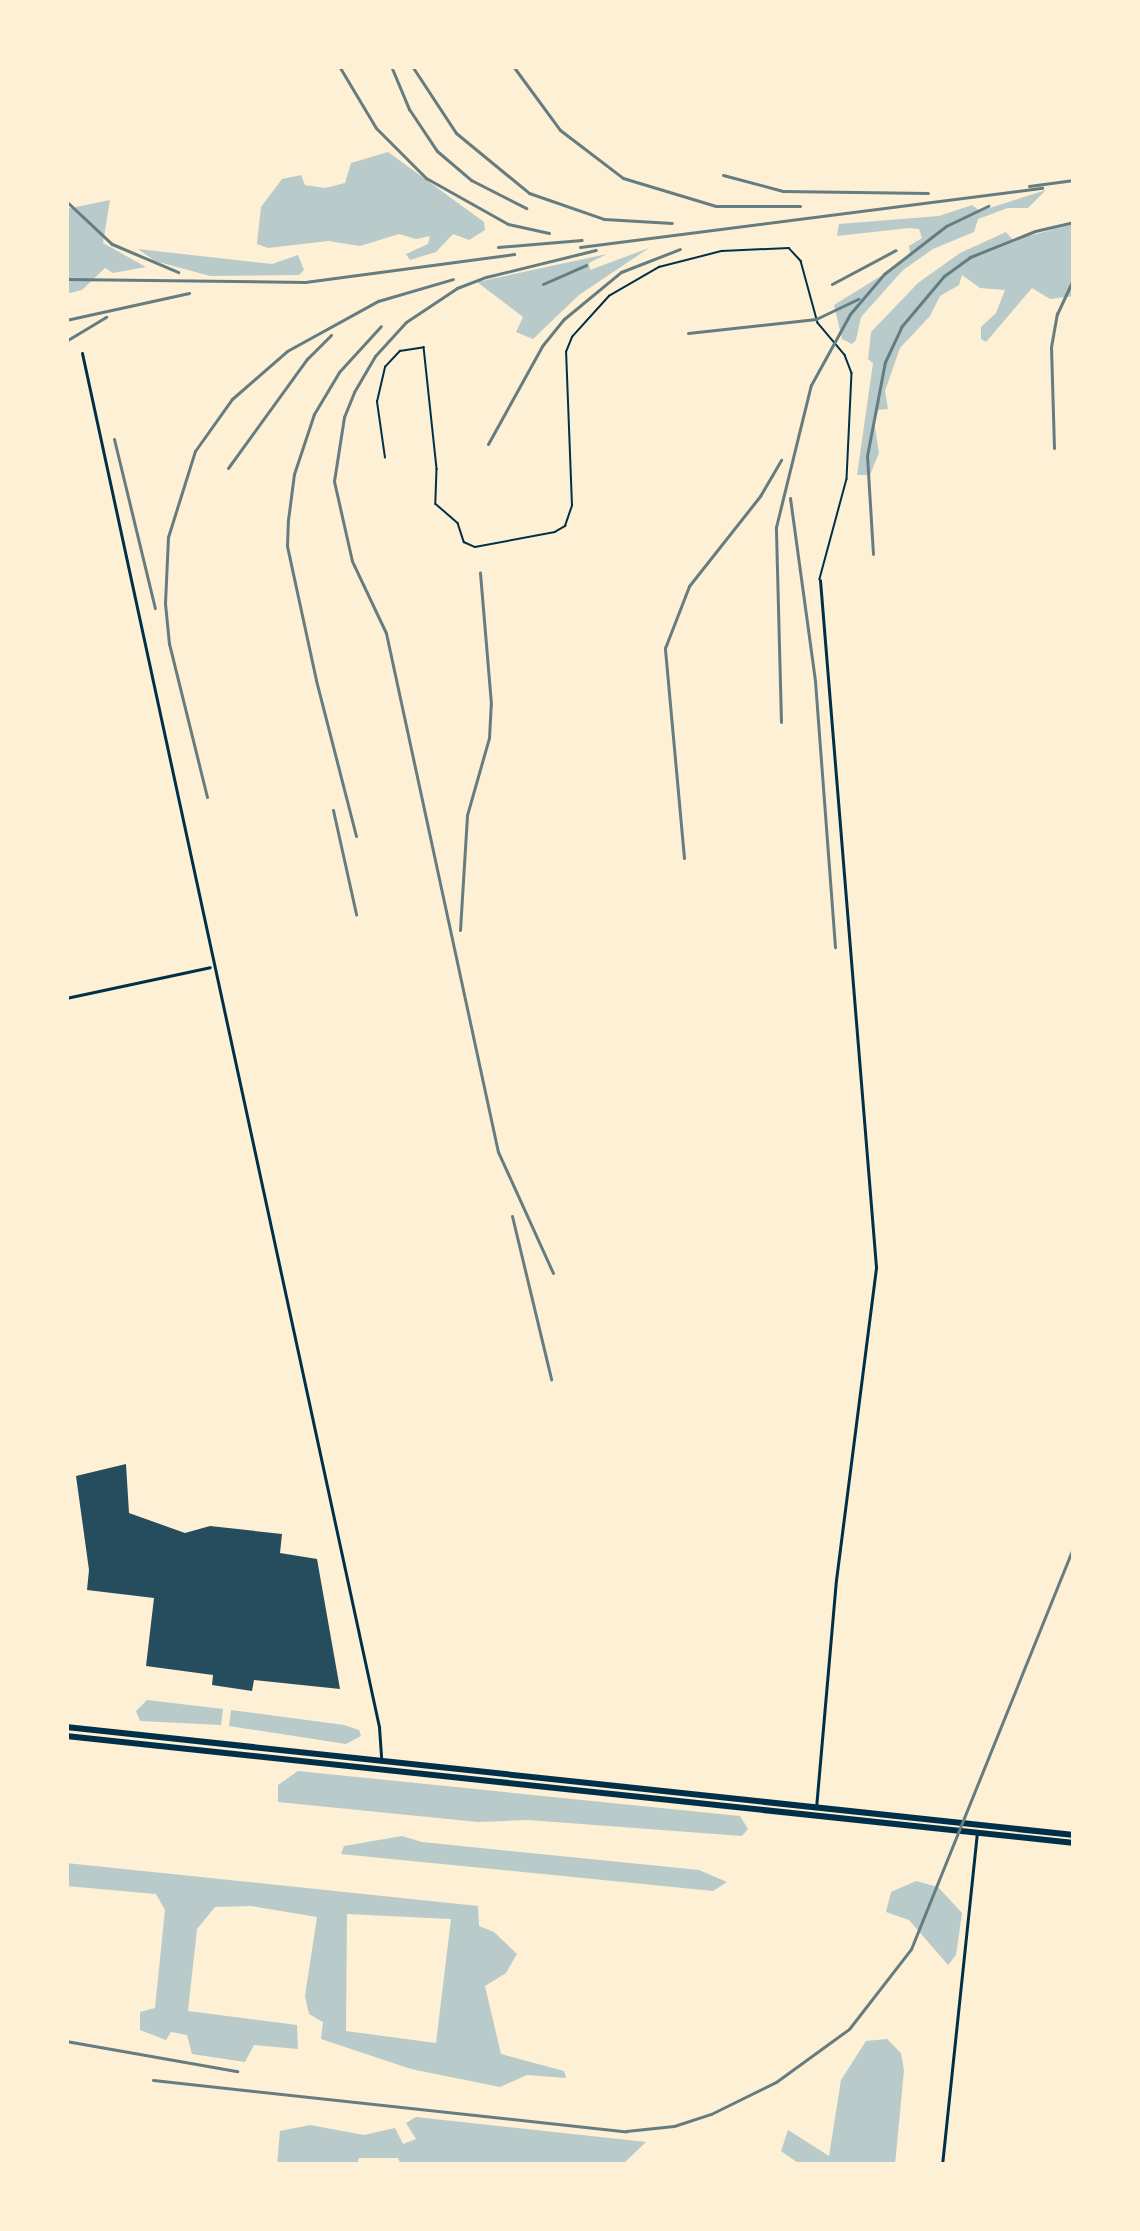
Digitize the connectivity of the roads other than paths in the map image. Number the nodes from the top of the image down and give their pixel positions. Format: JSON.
{"nodes":[{"id":1,"x":82,"y":353,"type":"dead end"},
{"id":2,"x":385,"y":458,"type":"dead end"},
{"id":3,"x":820,"y":580,"type":"joint"},
{"id":4,"x":212,"y":967,"type":"junction"},
{"id":5,"x":66,"y":998,"type":"edge"},
{"id":6,"x":66,"y":1732,"type":"edge"},
{"id":7,"x":380,"y":1767,"type":"junction"},
{"id":8,"x":816,"y":1812,"type":"junction"},
{"id":9,"x":977,"y":1832,"type":"junction"},
{"id":10,"x":1074,"y":1839,"type":"edge"},
{"id":11,"x":942,"y":2165,"type":"edge"}],
"edges":[{"from":1,"to":4,"type":"street"},
{"from":2,"to":3,"type":"lane"},
{"from":3,"to":8,"type":"street"},
{"from":4,"to":5,"type":"street"},
{"from":4,"to":7,"type":"street"},
{"from":6,"to":7,"type":"main road"},
{"from":7,"to":8,"type":"main road"},
{"from":8,"to":9,"type":"main road"},
{"from":8,"to":10,"type":"main road"},
{"from":9,"to":10,"type":"main road"},
{"from":9,"to":11,"type":"street"}]}
